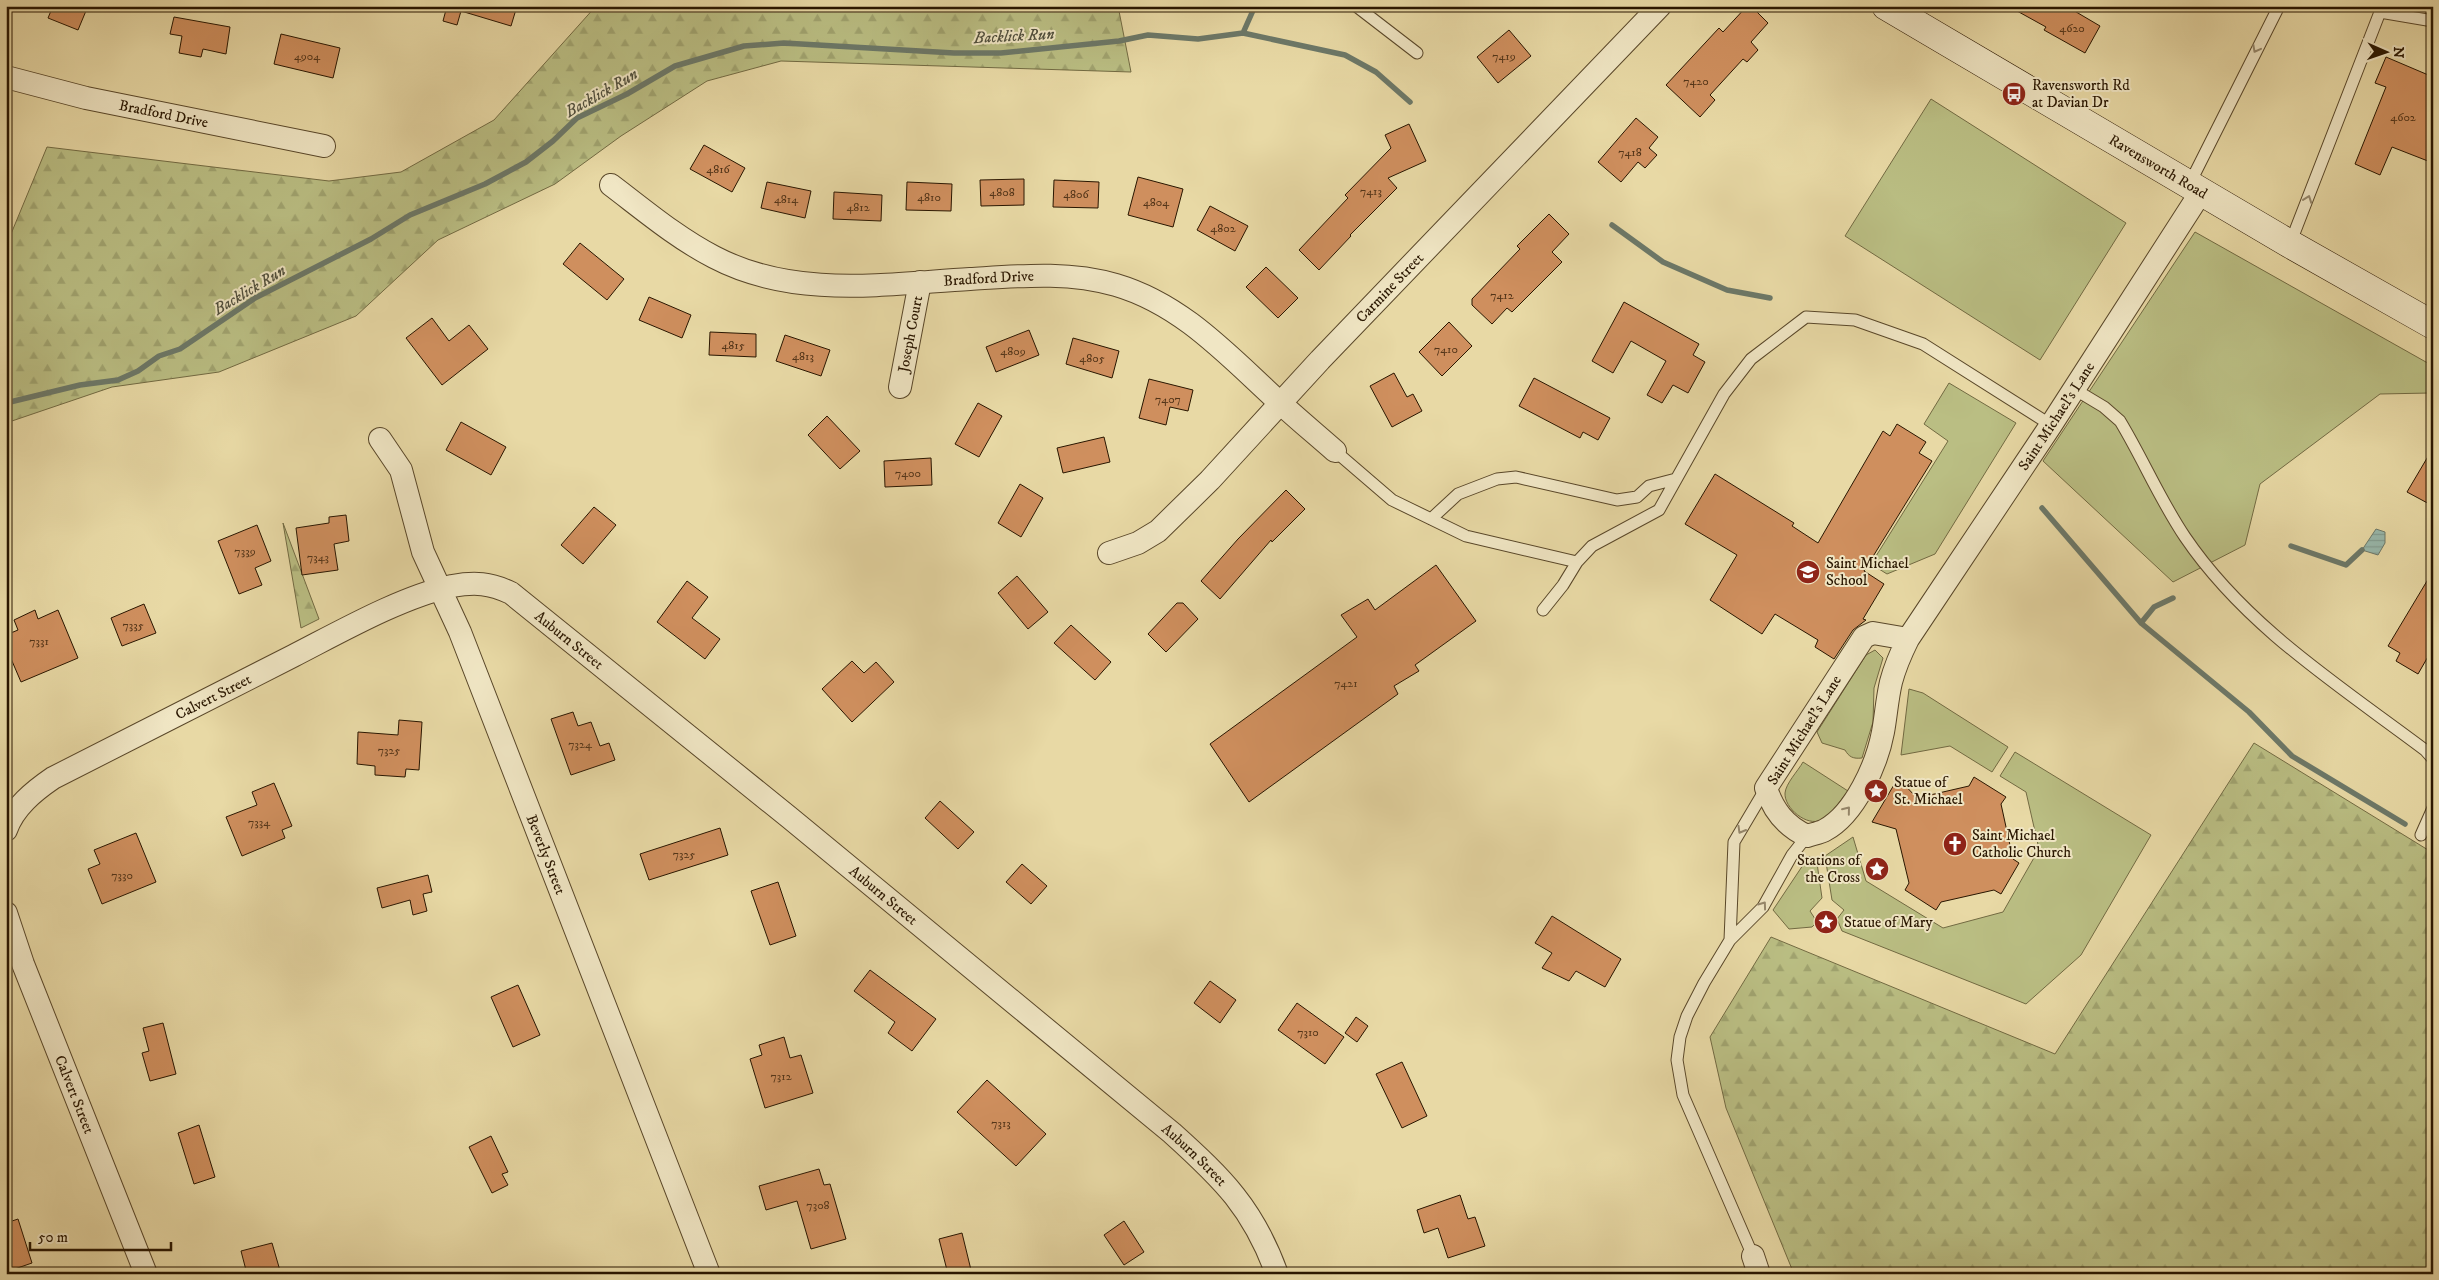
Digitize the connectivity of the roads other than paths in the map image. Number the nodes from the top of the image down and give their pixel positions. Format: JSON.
{"nodes":[{"id":1,"x":1356,"y":6,"type":"edge"},
{"id":2,"x":1660,"y":6,"type":"edge"},
{"id":3,"x":2279,"y":6,"type":"edge"},
{"id":4,"x":1890,"y":7,"type":"edge"},
{"id":5,"x":2379,"y":9,"type":"edge"},
{"id":6,"x":2433,"y":21,"type":"edge"},
{"id":7,"x":1416,"y":53,"type":"dead end"},
{"id":8,"x":6,"y":77,"type":"edge"},
{"id":9,"x":324,"y":146,"type":"dead end"},
{"id":10,"x":611,"y":185,"type":"dead end"},
{"id":11,"x":2195,"y":188,"type":"junction"},
{"id":12,"x":2290,"y":244,"type":"junction"},
{"id":13,"x":920,"y":282,"type":"junction"},
{"id":14,"x":2432,"y":323,"type":"edge"},
{"id":15,"x":900,"y":387,"type":"dead end"},
{"id":16,"x":2074,"y":389,"type":"junction"},
{"id":17,"x":1281,"y":404,"type":"junction"},
{"id":18,"x":2051,"y":425,"type":"junction"},
{"id":19,"x":380,"y":439,"type":"dead end"},
{"id":20,"x":1335,"y":451,"type":"joint"},
{"id":21,"x":1676,"y":479,"type":"junction"},
{"id":22,"x":1431,"y":520,"type":"junction"},
{"id":23,"x":1109,"y":553,"type":"dead end"},
{"id":24,"x":1576,"y":562,"type":"junction"},
{"id":25,"x":441,"y":589,"type":"junction"},
{"id":26,"x":1543,"y":610,"type":"dead end"},
{"id":27,"x":1908,"y":640,"type":"junction"},
{"id":28,"x":2433,"y":759,"type":"edge"},
{"id":29,"x":1766,"y":788,"type":"junction"},
{"id":30,"x":2433,"y":808,"type":"edge"},
{"id":31,"x":6,"y":830,"type":"edge"},
{"id":32,"x":2421,"y":835,"type":"dead end"},
{"id":33,"x":1807,"y":836,"type":"junction"},
{"id":34,"x":6,"y":913,"type":"edge"},
{"id":35,"x":1730,"y":940,"type":"junction"},
{"id":36,"x":1756,"y":1265,"type":"edge"},
{"id":37,"x":146,"y":1274,"type":"edge"},
{"id":38,"x":709,"y":1274,"type":"edge"},
{"id":39,"x":1277,"y":1274,"type":"edge"}],
"edges":[{"from":1,"to":7,"type":"lane"},
{"from":2,"to":17,"type":"street","name":"Carmine Street"},
{"from":3,"to":11,"type":"lane","one_way":true},
{"from":4,"to":11,"type":"main road","name":"Ravensworth Road"},
{"from":5,"to":6,"type":"lane"},
{"from":12,"to":5,"type":"lane","one_way":true},
{"from":8,"to":9,"type":"street","name":"Bradford Drive"},
{"from":10,"to":13,"type":"street","name":"Bradford Drive"},
{"from":11,"to":12,"type":"main road","name":"Ravensworth Road"},
{"from":11,"to":16,"type":"street","name":"Saint Michael's Lane"},
{"from":12,"to":14,"type":"main road","name":"Ravensworth Road"},
{"from":13,"to":15,"type":"street","name":"Joseph Court"},
{"from":13,"to":17,"type":"street","name":"Bradford Drive"},
{"from":16,"to":18,"type":"street","name":"Saint Michael's Lane"},
{"from":16,"to":28,"type":"lane"},
{"from":17,"to":20,"type":"street","name":"Bradford Drive"},
{"from":17,"to":23,"type":"street","name":"Carmine Street"},
{"from":18,"to":21,"type":"lane"},
{"from":18,"to":27,"type":"street","name":"Saint Michael's Lane"},
{"from":19,"to":25,"type":"street","name":"Beverly Street"},
{"from":20,"to":22,"type":"lane"},
{"from":21,"to":22,"type":"lane"},
{"from":21,"to":24,"type":"lane"},
{"from":22,"to":24,"type":"lane"},
{"from":24,"to":26,"type":"lane"},
{"from":25,"to":31,"type":"street","name":"Calvert Street"},
{"from":25,"to":38,"type":"street","name":"Beverly Street"},
{"from":25,"to":39,"type":"street","name":"Auburn Street"},
{"from":27,"to":29,"type":"street","name":"Saint Michael's Lane"},
{"from":33,"to":27,"type":"street","name":"Saint Michael's Lane","one_way":true},
{"from":29,"to":33,"type":"street","name":"Saint Michael's Lane"},
{"from":29,"to":35,"type":"lane","one_way":true},
{"from":30,"to":32,"type":"lane"},
{"from":35,"to":33,"type":"lane","one_way":true},
{"from":34,"to":37,"type":"street","name":"Calvert Street"},
{"from":35,"to":36,"type":"lane"}]}
